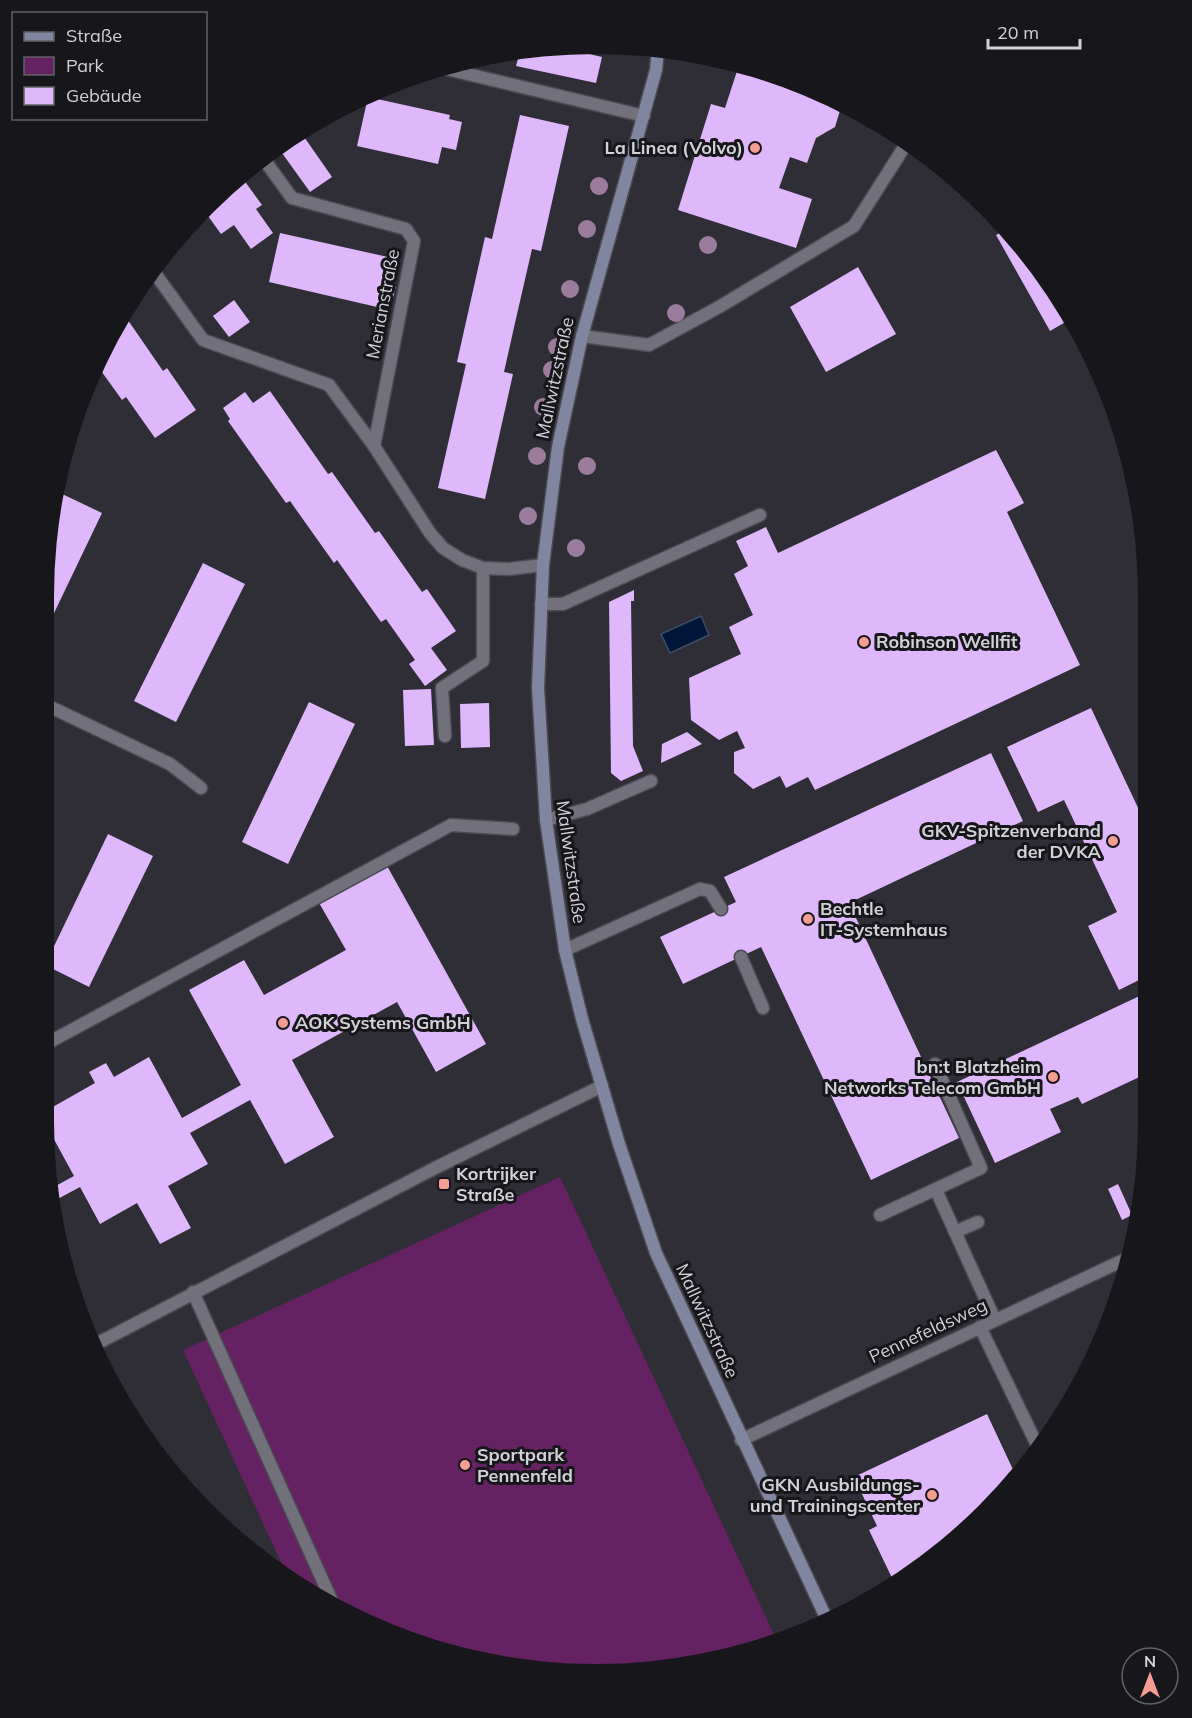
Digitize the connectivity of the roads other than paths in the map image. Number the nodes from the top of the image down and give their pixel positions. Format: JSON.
{"nodes":[{"id":1,"x":657,"y":58,"type":"edge"},
{"id":2,"x":663,"y":59,"type":"edge"},
{"id":3,"x":656,"y":70,"type":"junction"},
{"id":4,"x":457,"y":72,"type":"edge"},
{"id":5,"x":644,"y":116,"type":"junction"},
{"id":6,"x":903,"y":150,"type":"edge"},
{"id":7,"x":268,"y":165,"type":"edge"},
{"id":8,"x":158,"y":277,"type":"edge"},
{"id":9,"x":582,"y":336,"type":"junction"},
{"id":10,"x":374,"y":446,"type":"junction"},
{"id":11,"x":760,"y":515,"type":"dead end"},
{"id":12,"x":543,"y":565,"type":"junction"},
{"id":13,"x":483,"y":568,"type":"junction"},
{"id":14,"x":541,"y":604,"type":"junction"},
{"id":15,"x":54,"y":709,"type":"edge"},
{"id":16,"x":445,"y":735,"type":"dead end"},
{"id":17,"x":651,"y":781,"type":"dead end"},
{"id":18,"x":201,"y":788,"type":"dead end"},
{"id":19,"x":546,"y":820,"type":"junction"},
{"id":20,"x":513,"y":829,"type":"dead end"},
{"id":21,"x":721,"y":909,"type":"dead end"},
{"id":22,"x":566,"y":951,"type":"junction"},
{"id":23,"x":741,"y":957,"type":"dead end"},
{"id":24,"x":763,"y":1008,"type":"dead end"},
{"id":25,"x":54,"y":1040,"type":"edge"},
{"id":26,"x":935,"y":1064,"type":"dead end"},
{"id":27,"x":602,"y":1086,"type":"junction"},
{"id":28,"x":936,"y":1190,"type":"junction"},
{"id":29,"x":880,"y":1215,"type":"dead end"},
{"id":30,"x":978,"y":1221,"type":"dead end"},
{"id":31,"x":955,"y":1232,"type":"junction"},
{"id":32,"x":1120,"y":1262,"type":"edge"},
{"id":33,"x":193,"y":1292,"type":"junction"},
{"id":34,"x":995,"y":1320,"type":"junction"},
{"id":35,"x":980,"y":1327,"type":"junction"},
{"id":36,"x":101,"y":1342,"type":"edge"},
{"id":37,"x":741,"y":1440,"type":"junction"},
{"id":38,"x":1035,"y":1440,"type":"edge"},
{"id":39,"x":328,"y":1593,"type":"edge"},
{"id":40,"x":824,"y":1613,"type":"edge"}],
"edges":[{"from":1,"to":3,"type":"street","name":"Mallwitzstraße"},
{"from":2,"to":3,"type":"street","name":"Mallwitzstraße"},
{"from":3,"to":5,"type":"street","name":"Mallwitzstraße"},
{"from":4,"to":5,"type":"street"},
{"from":5,"to":9,"type":"street","name":"Mallwitzstraße"},
{"from":6,"to":9,"type":"street"},
{"from":7,"to":10,"type":"street","name":"Merianstraße"},
{"from":8,"to":10,"type":"street"},
{"from":9,"to":12,"type":"street","name":"Mallwitzstraße"},
{"from":10,"to":13,"type":"street"},
{"from":11,"to":14,"type":"street"},
{"from":12,"to":13,"type":"street"},
{"from":12,"to":14,"type":"street","name":"Mallwitzstraße"},
{"from":13,"to":16,"type":"street"},
{"from":14,"to":19,"type":"street","name":"Mallwitzstraße"},
{"from":15,"to":18,"type":"street"},
{"from":17,"to":19,"type":"street"},
{"from":19,"to":22,"type":"street","name":"Mallwitzstraße"},
{"from":20,"to":25,"type":"street"},
{"from":21,"to":22,"type":"street"},
{"from":22,"to":27,"type":"street","name":"Mallwitzstraße"},
{"from":23,"to":24,"type":"street"},
{"from":26,"to":28,"type":"street"},
{"from":27,"to":33,"type":"street"},
{"from":27,"to":37,"type":"street","name":"Mallwitzstraße"},
{"from":28,"to":29,"type":"street"},
{"from":28,"to":31,"type":"street"},
{"from":30,"to":31,"type":"street"},
{"from":31,"to":34,"type":"street"},
{"from":32,"to":34,"type":"street","name":"Pennefeldsweg"},
{"from":33,"to":36,"type":"street"},
{"from":33,"to":39,"type":"street"},
{"from":34,"to":35,"type":"street","name":"Pennefeldsweg"},
{"from":35,"to":37,"type":"street","name":"Pennefeldsweg"},
{"from":35,"to":38,"type":"street"},
{"from":37,"to":40,"type":"street","name":"Mallwitzstraße"}]}
